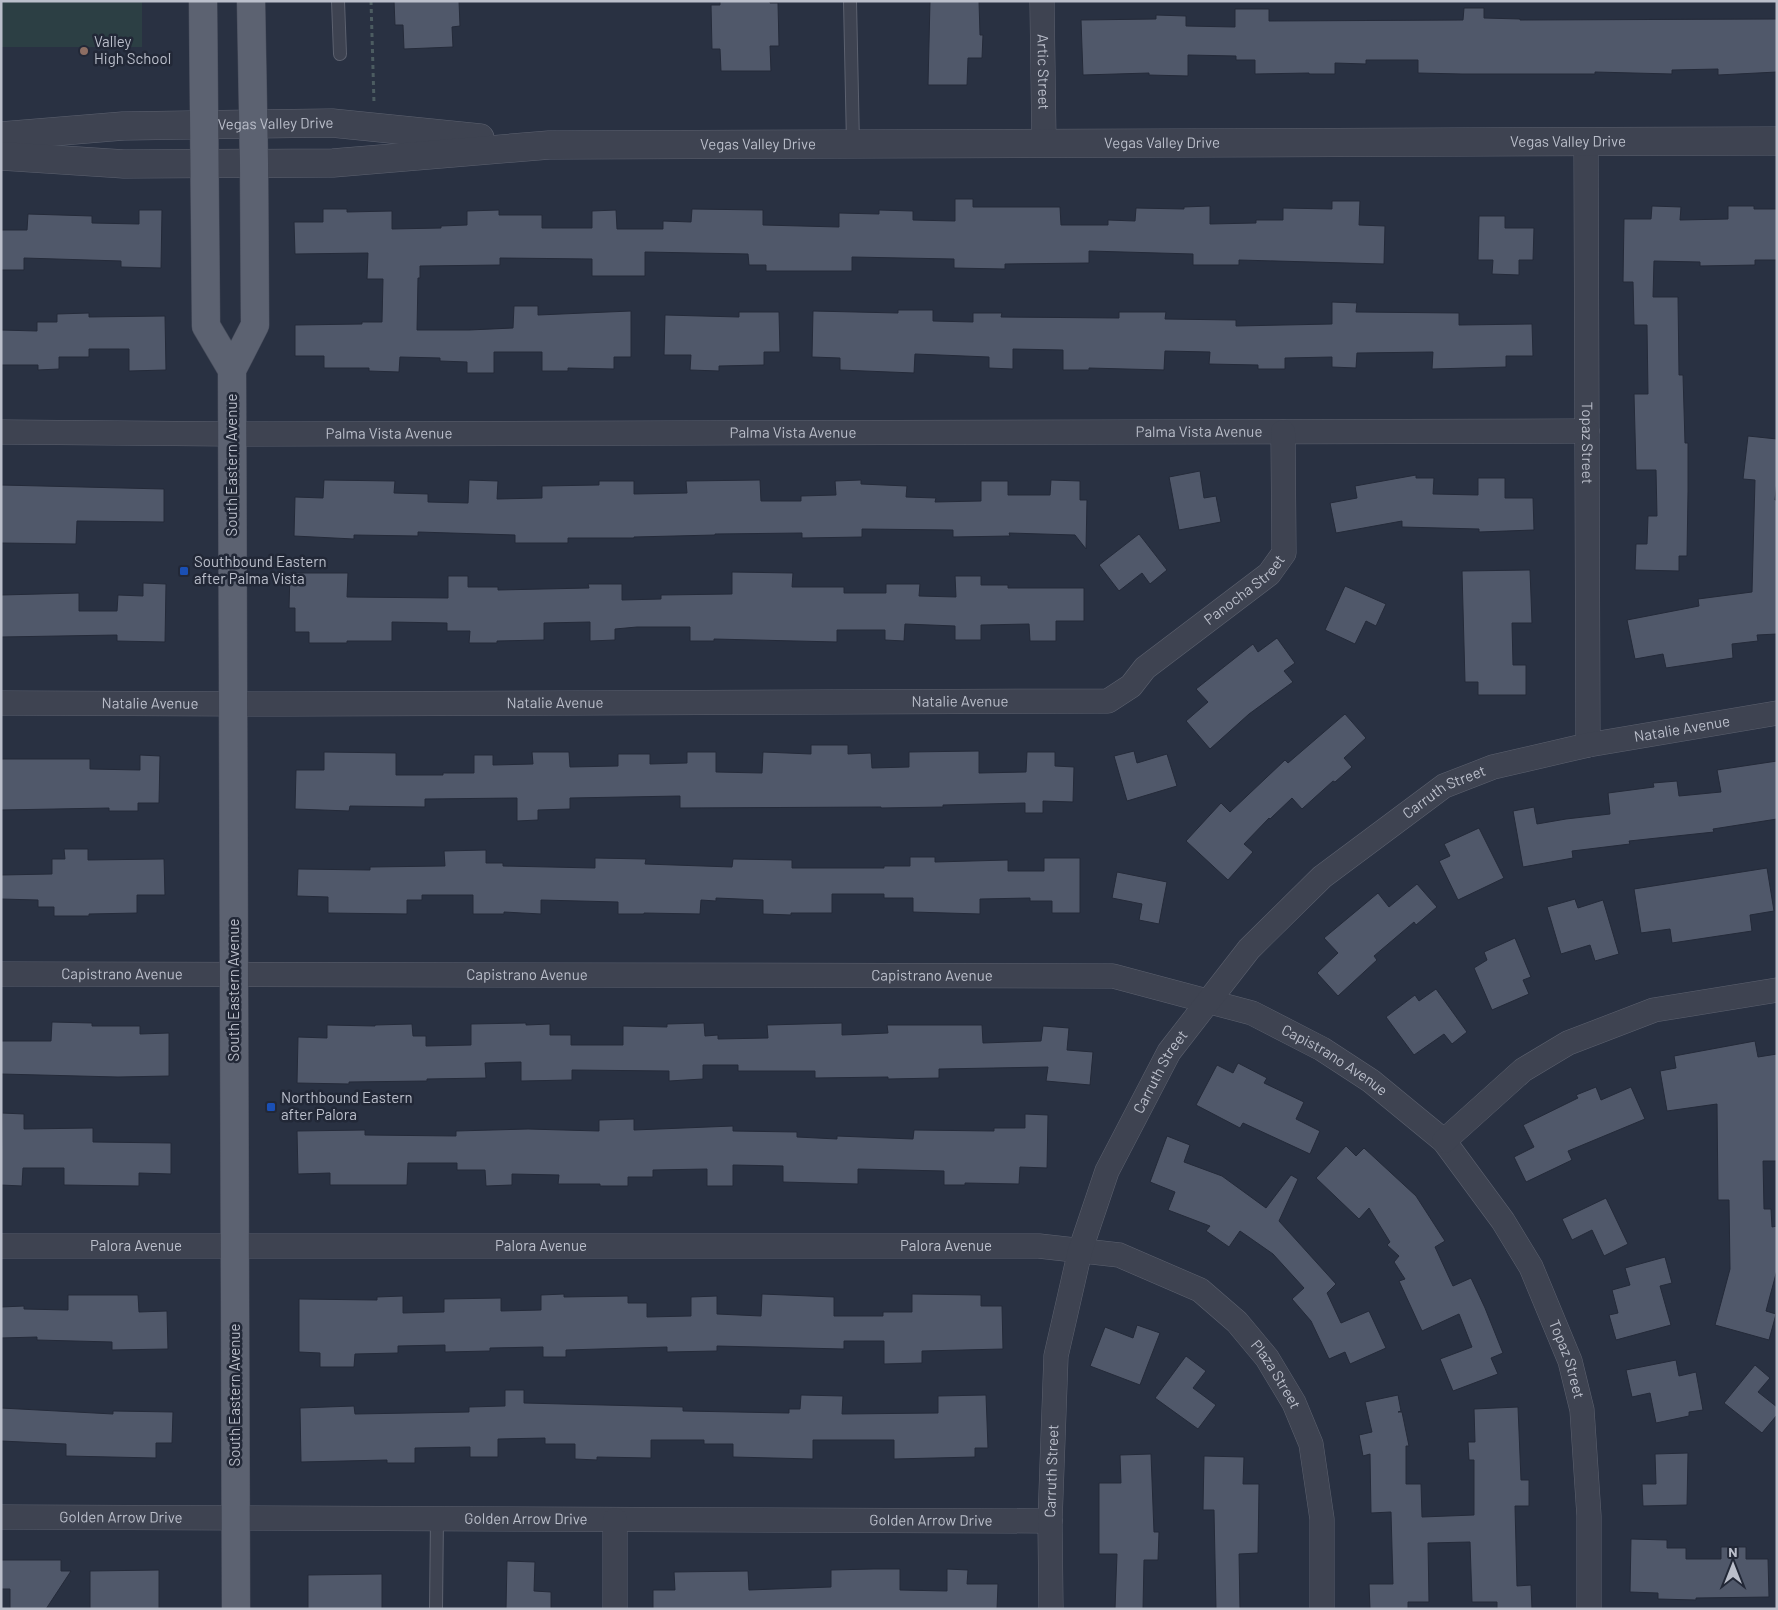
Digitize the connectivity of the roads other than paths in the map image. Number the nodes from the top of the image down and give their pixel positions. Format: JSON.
{"nodes":[{"id":1,"x":203,"y":1,"type":"edge"},
{"id":2,"x":251,"y":1,"type":"edge"},
{"id":3,"x":338,"y":1,"type":"edge"},
{"id":4,"x":850,"y":1,"type":"edge"},
{"id":5,"x":1042,"y":1,"type":"edge"},
{"id":6,"x":340,"y":54,"type":"dead end"},
{"id":7,"x":254,"y":124,"type":"junction"},
{"id":8,"x":204,"y":125,"type":"junction"},
{"id":9,"x":1,"y":136,"type":"edge"},
{"id":10,"x":1777,"y":141,"type":"edge"},
{"id":11,"x":1586,"y":142,"type":"junction"},
{"id":12,"x":1044,"y":143,"type":"junction"},
{"id":13,"x":854,"y":144,"type":"junction"},
{"id":14,"x":549,"y":145,"type":"junction"},
{"id":15,"x":1,"y":156,"type":"edge"},
{"id":16,"x":204,"y":163,"type":"junction"},
{"id":17,"x":254,"y":163,"type":"junction"},
{"id":18,"x":232,"y":370,"type":"junction"},
{"id":19,"x":1587,"y":431,"type":"junction"},
{"id":20,"x":1,"y":432,"type":"edge"},
{"id":21,"x":1283,"y":432,"type":"junction"},
{"id":22,"x":232,"y":434,"type":"junction"},
{"id":23,"x":1108,"y":701,"type":"joint"},
{"id":24,"x":1,"y":703,"type":"edge"},
{"id":25,"x":233,"y":704,"type":"junction"},
{"id":26,"x":1777,"y":713,"type":"edge"},
{"id":27,"x":1588,"y":745,"type":"junction"},
{"id":28,"x":1,"y":974,"type":"edge"},
{"id":29,"x":234,"y":975,"type":"junction"},
{"id":30,"x":1777,"y":990,"type":"edge"},
{"id":31,"x":1208,"y":1002,"type":"junction"},
{"id":32,"x":1444,"y":1141,"type":"junction"},
{"id":33,"x":1,"y":1246,"type":"edge"},
{"id":34,"x":234,"y":1246,"type":"junction"},
{"id":35,"x":1080,"y":1250,"type":"junction"},
{"id":36,"x":1,"y":1517,"type":"edge"},
{"id":37,"x":235,"y":1518,"type":"junction"},
{"id":38,"x":437,"y":1519,"type":"junction"},
{"id":39,"x":615,"y":1520,"type":"junction"},
{"id":40,"x":1050,"y":1520,"type":"junction"},
{"id":41,"x":236,"y":1609,"type":"edge"},
{"id":42,"x":436,"y":1609,"type":"edge"},
{"id":43,"x":615,"y":1609,"type":"edge"},
{"id":44,"x":1051,"y":1609,"type":"edge"},
{"id":45,"x":1322,"y":1609,"type":"edge"},
{"id":46,"x":1589,"y":1609,"type":"edge"}],
"edges":[{"from":1,"to":8,"type":"main road"},
{"from":2,"to":7,"type":"main road","name":"South Eastern Avenue"},
{"from":3,"to":6,"type":"lane"},
{"from":4,"to":13,"type":"lane"},
{"from":5,"to":12,"type":"street","name":"Artic Street"},
{"from":7,"to":8,"type":"street","name":"Vegas Valley Drive"},
{"from":7,"to":14,"type":"street","name":"Vegas Valley Drive"},
{"from":7,"to":17,"type":"main road","name":"South Eastern Avenue"},
{"from":8,"to":9,"type":"street","name":"Vegas Valley Drive"},
{"from":8,"to":16,"type":"main road"},
{"from":10,"to":11,"type":"street","name":"Vegas Valley Drive"},
{"from":11,"to":12,"type":"street","name":"Vegas Valley Drive"},
{"from":11,"to":19,"type":"street","name":"Topaz Street"},
{"from":12,"to":13,"type":"street","name":"Vegas Valley Drive"},
{"from":13,"to":14,"type":"street","name":"Vegas Valley Drive"},
{"from":14,"to":17,"type":"street","name":"Vegas Valley Drive"},
{"from":15,"to":16,"type":"street","name":"Vegas Valley Drive"},
{"from":16,"to":17,"type":"street","name":"Vegas Valley Drive"},
{"from":16,"to":18,"type":"main road"},
{"from":17,"to":18,"type":"main road","name":"South Eastern Avenue"},
{"from":18,"to":22,"type":"main road","name":"South Eastern Avenue"},
{"from":19,"to":21,"type":"street","name":"Palma Vista Avenue"},
{"from":19,"to":27,"type":"street","name":"Topaz Street"},
{"from":20,"to":22,"type":"street","name":"Palma Vista Avenue"},
{"from":21,"to":22,"type":"street","name":"Palma Vista Avenue"},
{"from":21,"to":23,"type":"street","name":"Panocha Street"},
{"from":22,"to":25,"type":"main road","name":"South Eastern Avenue"},
{"from":23,"to":25,"type":"street","name":"Natalie Avenue"},
{"from":24,"to":25,"type":"street","name":"Natalie Avenue"},
{"from":25,"to":29,"type":"main road","name":"South Eastern Avenue"},
{"from":26,"to":27,"type":"street","name":"Natalie Avenue"},
{"from":27,"to":31,"type":"street","name":"Carruth Street"},
{"from":28,"to":29,"type":"street","name":"Capistrano Avenue"},
{"from":29,"to":31,"type":"street","name":"Capistrano Avenue"},
{"from":29,"to":34,"type":"main road","name":"South Eastern Avenue"},
{"from":30,"to":32,"type":"street"},
{"from":31,"to":32,"type":"street","name":"Capistrano Avenue"},
{"from":31,"to":35,"type":"street","name":"Carruth Street"},
{"from":32,"to":46,"type":"street","name":"Topaz Street"},
{"from":33,"to":34,"type":"street","name":"Palora Avenue"},
{"from":34,"to":35,"type":"street","name":"Palora Avenue"},
{"from":34,"to":37,"type":"main road","name":"South Eastern Avenue"},
{"from":35,"to":40,"type":"street","name":"Carruth Street"},
{"from":35,"to":45,"type":"street","name":"Plaza Street"},
{"from":36,"to":37,"type":"street","name":"Golden Arrow Drive"},
{"from":37,"to":38,"type":"street","name":"Golden Arrow Drive"},
{"from":37,"to":41,"type":"main road","name":"South Eastern Avenue"},
{"from":38,"to":39,"type":"street","name":"Golden Arrow Drive"},
{"from":38,"to":42,"type":"lane"},
{"from":39,"to":40,"type":"street","name":"Golden Arrow Drive"},
{"from":39,"to":43,"type":"street"},
{"from":40,"to":44,"type":"street","name":"Carruth Street"}]}
